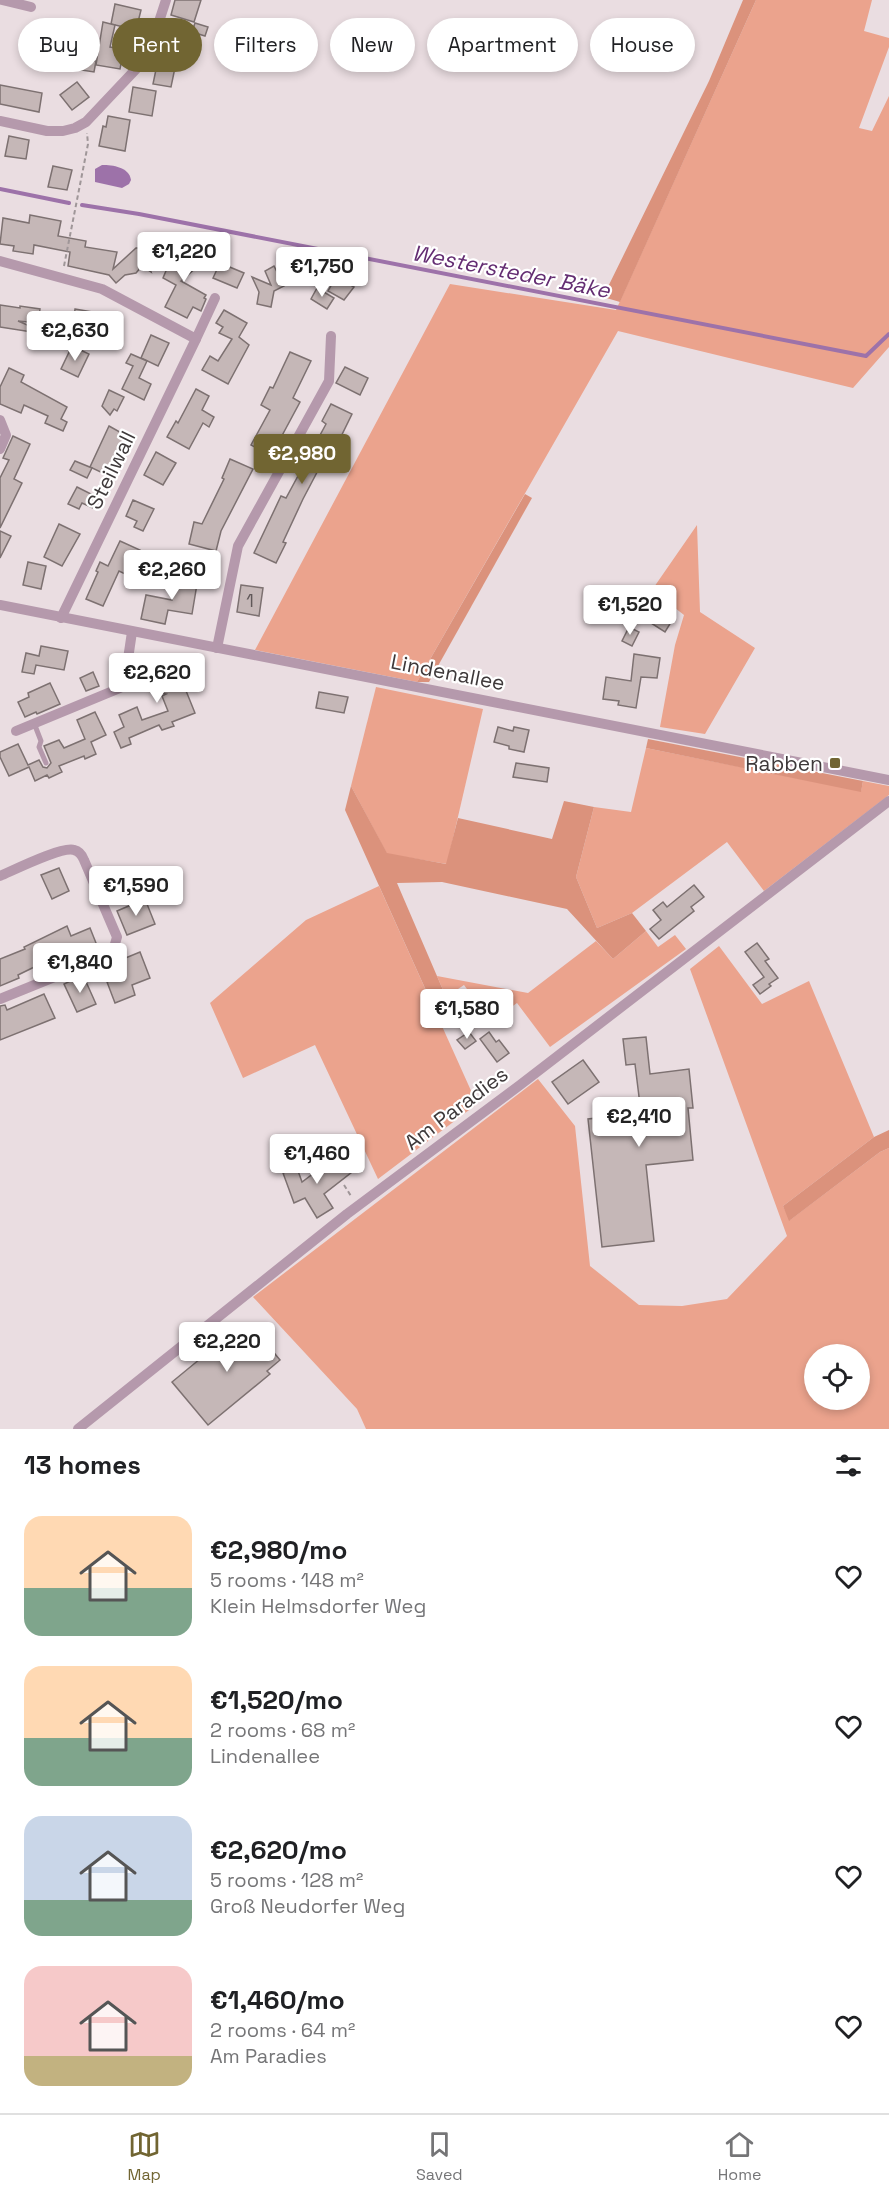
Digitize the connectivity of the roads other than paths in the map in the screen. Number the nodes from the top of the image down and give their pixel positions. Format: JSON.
{"nodes":[{"id":1,"x":2,"y":0,"type":"edge"},
{"id":2,"x":166,"y":0,"type":"edge"},
{"id":3,"x":31,"y":7,"type":"dead end"},
{"id":4,"x":0,"y":121,"type":"edge"},
{"id":5,"x":0,"y":261,"type":"edge"},
{"id":6,"x":215,"y":298,"type":"dead end"},
{"id":7,"x":331,"y":336,"type":"dead end"},
{"id":8,"x":196,"y":339,"type":"junction"},
{"id":9,"x":0,"y":420,"type":"edge"},
{"id":10,"x":0,"y":449,"type":"edge"},
{"id":11,"x":0,"y":605,"type":"edge"},
{"id":12,"x":61,"y":618,"type":"junction"},
{"id":13,"x":132,"y":632,"type":"junction"},
{"id":14,"x":217,"y":648,"type":"junction"},
{"id":15,"x":34,"y":723,"type":"junction"},
{"id":16,"x":16,"y":731,"type":"dead end"},
{"id":17,"x":46,"y":763,"type":"dead end"},
{"id":18,"x":889,"y":780,"type":"edge"},
{"id":19,"x":889,"y":801,"type":"edge"},
{"id":20,"x":0,"y":876,"type":"edge"},
{"id":21,"x":0,"y":999,"type":"edge"},
{"id":22,"x":78,"y":1429,"type":"edge"}],
"edges":[{"from":1,"to":3,"type":"street"},
{"from":2,"to":4,"type":"street"},
{"from":5,"to":8,"type":"street"},
{"from":6,"to":8,"type":"street","name":"Steilwall"},
{"from":7,"to":14,"type":"street"},
{"from":8,"to":12,"type":"street","name":"Steilwall"},
{"from":9,"to":10,"type":"street"},
{"from":11,"to":12,"type":"street","name":"Lindenallee"},
{"from":12,"to":13,"type":"street","name":"Lindenallee"},
{"from":13,"to":14,"type":"street","name":"Lindenallee"},
{"from":13,"to":15,"type":"street"},
{"from":14,"to":18,"type":"street","name":"Lindenallee"},
{"from":15,"to":16,"type":"street"},
{"from":15,"to":17,"type":"lane"},
{"from":19,"to":22,"type":"street","name":"Am Paradies"},
{"from":20,"to":21,"type":"street"}]}
